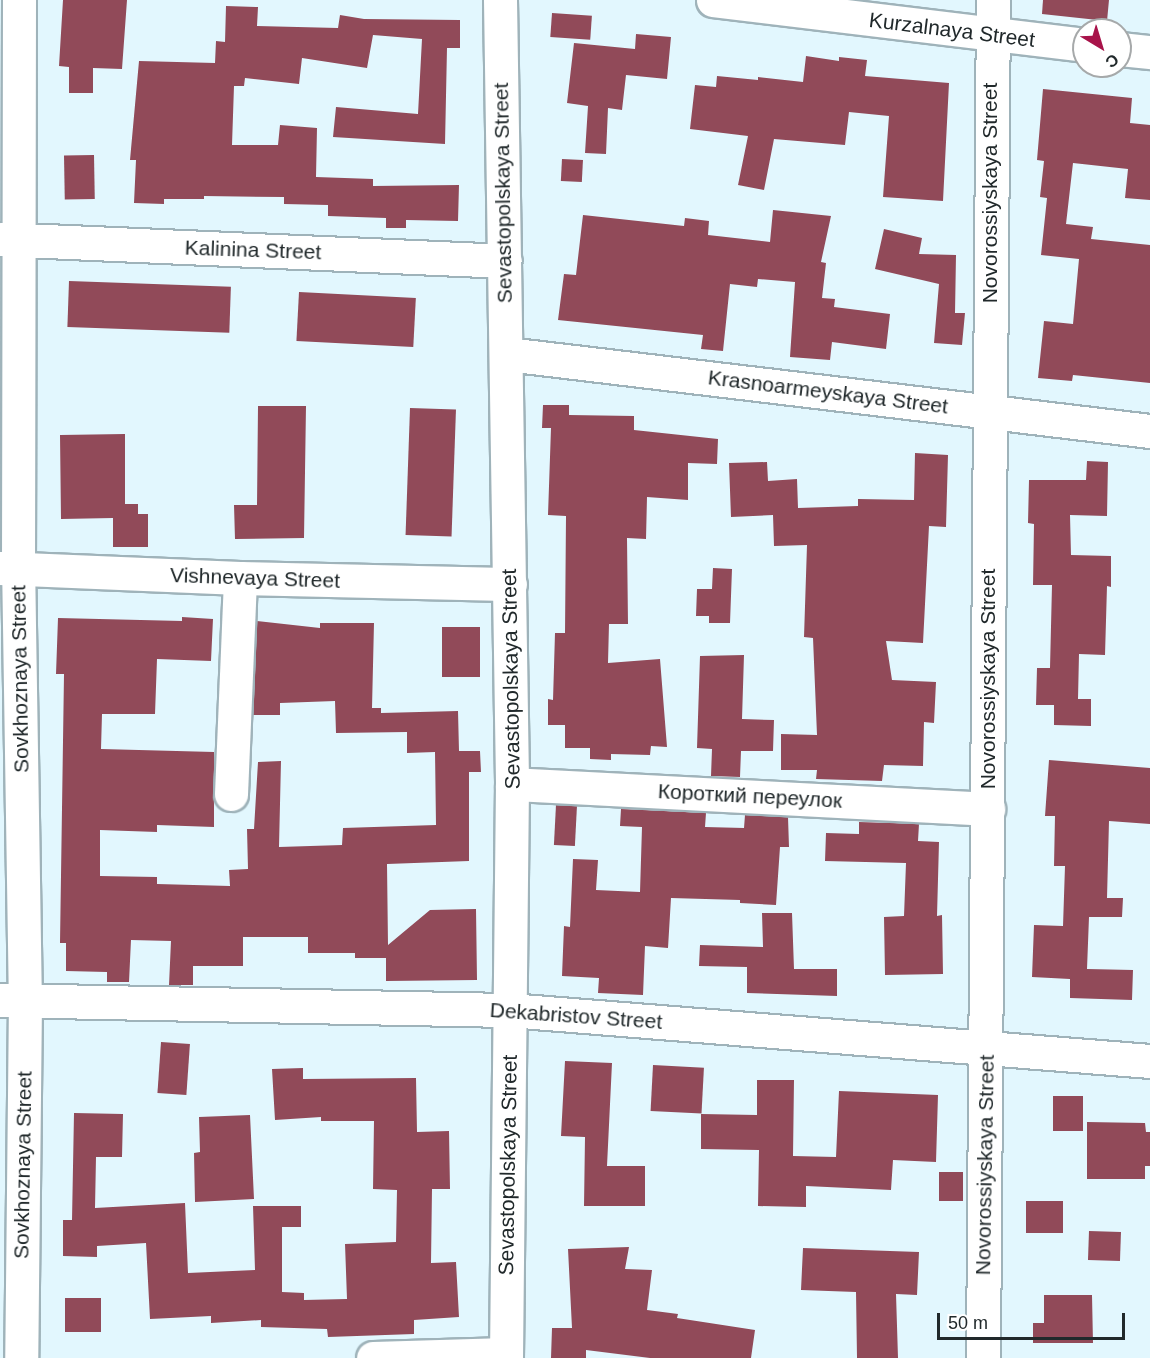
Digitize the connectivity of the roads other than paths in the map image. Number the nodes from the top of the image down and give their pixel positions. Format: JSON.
{"nodes":[{"id":1,"x":19,"y":0,"type":"edge"},
{"id":2,"x":500,"y":0,"type":"edge"},
{"id":3,"x":713,"y":0,"type":"edge"},
{"id":4,"x":993,"y":0,"type":"edge"},
{"id":5,"x":992,"y":36,"type":"junction"},
{"id":6,"x":1072,"y":44,"type":"edge"},
{"id":7,"x":1132,"y":50,"type":"edge"},
{"id":8,"x":1150,"y":52,"type":"edge"},
{"id":9,"x":8,"y":240,"type":"edge"},
{"id":10,"x":505,"y":261,"type":"junction"},
{"id":11,"x":507,"y":354,"type":"junction"},
{"id":12,"x":988,"y":411,"type":"junction"},
{"id":13,"x":1150,"y":431,"type":"edge"},
{"id":14,"x":9,"y":568,"type":"edge"},
{"id":15,"x":240,"y":578,"type":"junction"},
{"id":16,"x":510,"y":584,"type":"junction"},
{"id":17,"x":512,"y":784,"type":"junction"},
{"id":18,"x":231,"y":794,"type":"dead end"},
{"id":19,"x":987,"y":808,"type":"junction"},
{"id":20,"x":13,"y":1000,"type":"edge"},
{"id":21,"x":509,"y":1010,"type":"junction"},
{"id":22,"x":986,"y":1047,"type":"junction"},
{"id":23,"x":1150,"y":1060,"type":"edge"},
{"id":24,"x":506,"y":1356,"type":"edge"},
{"id":25,"x":21,"y":1358,"type":"edge"},
{"id":26,"x":373,"y":1358,"type":"edge"},
{"id":27,"x":983,"y":1358,"type":"edge"}],
"edges":[{"from":1,"to":9,"type":"street","name":"Sovkhoznaya Street"},
{"from":2,"to":10,"type":"street","name":"Sevastopolskaya Street"},
{"from":3,"to":5,"type":"street","name":"Kurzalnaya Street"},
{"from":4,"to":5,"type":"street","name":"Novorossiyskaya Street"},
{"from":5,"to":6,"type":"street","name":"Kurzalnaya Street"},
{"from":5,"to":12,"type":"street","name":"Novorossiyskaya Street"},
{"from":7,"to":8,"type":"street"},
{"from":9,"to":10,"type":"street","name":"Kalinina Street"},
{"from":9,"to":14,"type":"street","name":"Sovkhoznaya Street"},
{"from":10,"to":11,"type":"street","name":"Sevastopolskaya Street"},
{"from":11,"to":12,"type":"street","name":"Krasnoarmeyskaya Street"},
{"from":11,"to":16,"type":"street","name":"Sevastopolskaya Street"},
{"from":12,"to":13,"type":"street","name":"Krasnoarmeyskaya Street"},
{"from":12,"to":19,"type":"street","name":"Novorossiyskaya Street"},
{"from":14,"to":15,"type":"street","name":"Vishnevaya Street"},
{"from":14,"to":20,"type":"street","name":"Sovkhoznaya Street"},
{"from":15,"to":16,"type":"street","name":"Vishnevaya Street"},
{"from":15,"to":18,"type":"street"},
{"from":16,"to":17,"type":"street","name":"Sevastopolskaya Street"},
{"from":17,"to":19,"type":"street","name":"Короткий переулок"},
{"from":17,"to":21,"type":"street","name":"Sevastopolskaya Street"},
{"from":19,"to":22,"type":"street","name":"Novorossiyskaya Street"},
{"from":20,"to":21,"type":"street","name":"Dekabristov Street"},
{"from":20,"to":25,"type":"street","name":"Sovkhoznaya Street"},
{"from":21,"to":22,"type":"street","name":"Dekabristov Street"},
{"from":21,"to":24,"type":"street","name":"Sevastopolskaya Street"},
{"from":22,"to":23,"type":"street","name":"Dekabristov Street"},
{"from":22,"to":27,"type":"street","name":"Novorossiyskaya Street"},
{"from":24,"to":26,"type":"street"}]}
